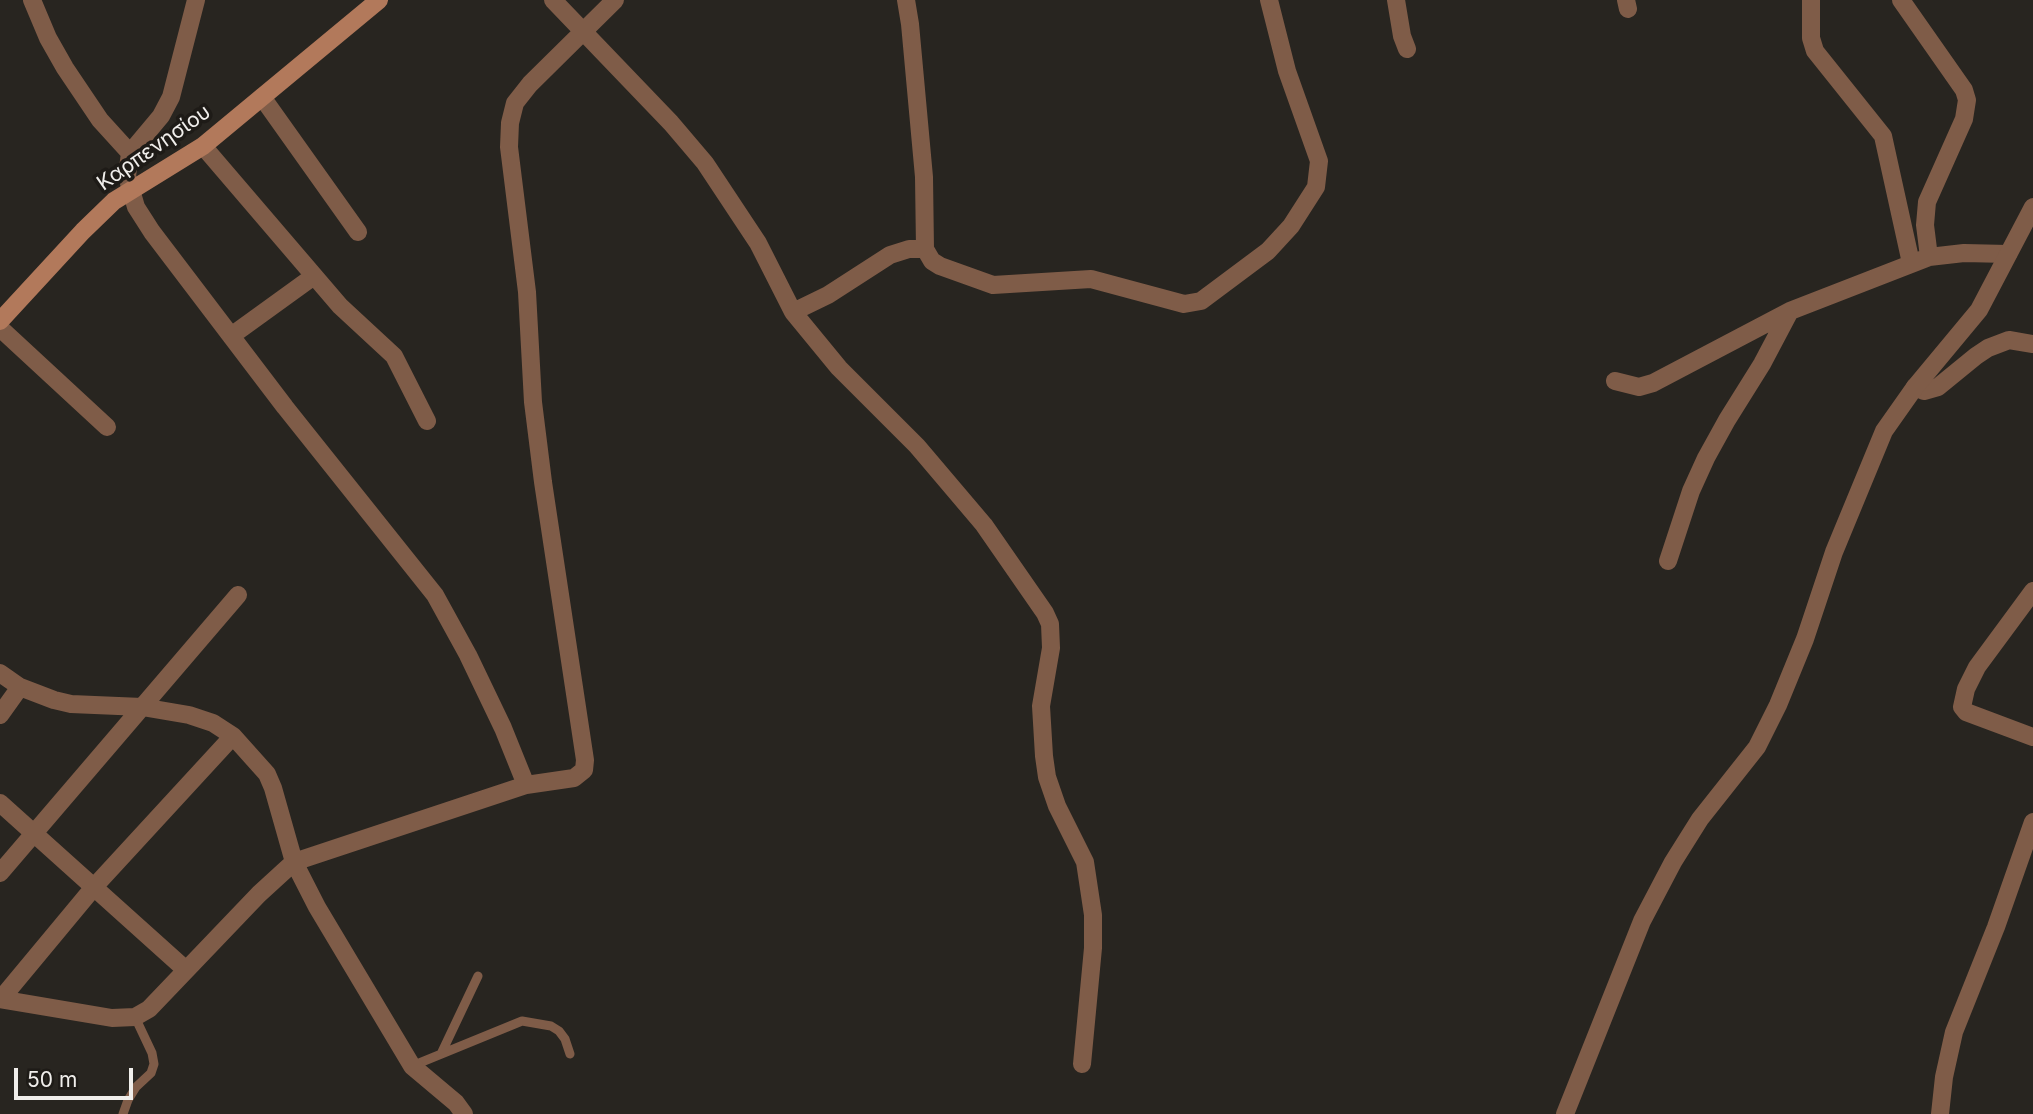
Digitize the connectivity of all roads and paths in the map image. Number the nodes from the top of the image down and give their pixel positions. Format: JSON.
{"nodes":[{"id":1,"x":32,"y":0,"type":"edge"},
{"id":2,"x":196,"y":0,"type":"edge"},
{"id":3,"x":379,"y":0,"type":"edge"},
{"id":4,"x":553,"y":0,"type":"edge"},
{"id":5,"x":615,"y":0,"type":"edge"},
{"id":6,"x":906,"y":0,"type":"edge"},
{"id":7,"x":1269,"y":0,"type":"edge"},
{"id":8,"x":1396,"y":0,"type":"edge"},
{"id":9,"x":1811,"y":0,"type":"edge"},
{"id":10,"x":1901,"y":0,"type":"edge"},
{"id":11,"x":584,"y":32,"type":"junction"},
{"id":12,"x":1408,"y":49,"type":"dead end"},
{"id":13,"x":262,"y":97,"type":"junction"},
{"id":14,"x":202,"y":146,"type":"junction"},
{"id":15,"x":130,"y":153,"type":"junction"},
{"id":16,"x":130,"y":190,"type":"junction"},
{"id":17,"x":2033,"y":207,"type":"edge"},
{"id":18,"x":358,"y":232,"type":"dead end"},
{"id":19,"x":925,"y":249,"type":"junction"},
{"id":20,"x":2008,"y":254,"type":"junction"},
{"id":21,"x":1929,"y":257,"type":"junction"},
{"id":22,"x":1911,"y":263,"type":"junction"},
{"id":23,"x":314,"y":276,"type":"junction"},
{"id":24,"x":1790,"y":311,"type":"junction"},
{"id":25,"x":793,"y":312,"type":"junction"},
{"id":26,"x":0,"y":321,"type":"edge"},
{"id":27,"x":0,"y":328,"type":"edge"},
{"id":28,"x":231,"y":336,"type":"junction"},
{"id":29,"x":2033,"y":344,"type":"edge"},
{"id":30,"x":1615,"y":381,"type":"dead end"},
{"id":31,"x":1915,"y":387,"type":"junction"},
{"id":32,"x":427,"y":421,"type":"dead end"},
{"id":33,"x":107,"y":427,"type":"dead end"},
{"id":34,"x":1668,"y":561,"type":"dead end"},
{"id":35,"x":2033,"y":591,"type":"edge"},
{"id":36,"x":238,"y":595,"type":"dead end"},
{"id":37,"x":0,"y":673,"type":"edge"},
{"id":38,"x":20,"y":687,"type":"junction"},
{"id":39,"x":142,"y":707,"type":"junction"},
{"id":40,"x":0,"y":715,"type":"edge"},
{"id":41,"x":233,"y":736,"type":"junction"},
{"id":42,"x":2033,"y":737,"type":"edge"},
{"id":43,"x":526,"y":785,"type":"junction"},
{"id":44,"x":0,"y":803,"type":"edge"},
{"id":45,"x":2033,"y":822,"type":"edge"},
{"id":46,"x":35,"y":834,"type":"junction"},
{"id":47,"x":294,"y":862,"type":"junction"},
{"id":48,"x":0,"y":873,"type":"edge"},
{"id":49,"x":94,"y":887,"type":"junction"},
{"id":50,"x":186,"y":970,"type":"junction"},
{"id":51,"x":478,"y":976,"type":"dead end"},
{"id":52,"x":1,"y":999,"type":"edge"},
{"id":53,"x":135,"y":1017,"type":"junction"},
{"id":54,"x":441,"y":1054,"type":"junction"},
{"id":55,"x":570,"y":1054,"type":"dead end"},
{"id":56,"x":1082,"y":1064,"type":"dead end"},
{"id":57,"x":412,"y":1066,"type":"junction"},
{"id":58,"x":123,"y":1114,"type":"edge"},
{"id":59,"x":464,"y":1114,"type":"edge"},
{"id":60,"x":1565,"y":1114,"type":"edge"},
{"id":61,"x":1940,"y":1114,"type":"edge"}],
"edges":[{"from":1,"to":15,"type":"street"},
{"from":2,"to":15,"type":"street"},
{"from":3,"to":13,"type":"main road","name":"Καρπενησίου"},
{"from":4,"to":11,"type":"street"},
{"from":5,"to":11,"type":"street"},
{"from":6,"to":19,"type":"street"},
{"from":7,"to":19,"type":"street"},
{"from":8,"to":12,"type":"street"},
{"from":9,"to":22,"type":"street"},
{"from":10,"to":21,"type":"street"},
{"from":11,"to":25,"type":"street"},
{"from":11,"to":43,"type":"street"},
{"from":13,"to":14,"type":"main road","name":"Καρπενησίου"},
{"from":13,"to":18,"type":"street"},
{"from":14,"to":16,"type":"main road","name":"Καρπενησίου"},
{"from":14,"to":23,"type":"street"},
{"from":15,"to":16,"type":"street"},
{"from":16,"to":26,"type":"main road","name":"Καρπενησίου"},
{"from":16,"to":28,"type":"street"},
{"from":17,"to":20,"type":"street"},
{"from":19,"to":25,"type":"street"},
{"from":20,"to":21,"type":"street"},
{"from":20,"to":31,"type":"street"},
{"from":21,"to":22,"type":"street"},
{"from":22,"to":24,"type":"street"},
{"from":23,"to":28,"type":"street"},
{"from":23,"to":32,"type":"street"},
{"from":24,"to":30,"type":"street"},
{"from":24,"to":34,"type":"street"},
{"from":25,"to":56,"type":"street"},
{"from":27,"to":33,"type":"street"},
{"from":28,"to":43,"type":"street"},
{"from":29,"to":31,"type":"street"},
{"from":31,"to":60,"type":"street"},
{"from":35,"to":42,"type":"street"},
{"from":36,"to":39,"type":"street"},
{"from":37,"to":38,"type":"street"},
{"from":38,"to":39,"type":"street"},
{"from":38,"to":40,"type":"street"},
{"from":39,"to":41,"type":"street"},
{"from":39,"to":46,"type":"street"},
{"from":41,"to":47,"type":"street"},
{"from":41,"to":49,"type":"street"},
{"from":43,"to":47,"type":"street"},
{"from":44,"to":46,"type":"street"},
{"from":45,"to":61,"type":"street"},
{"from":46,"to":48,"type":"street"},
{"from":46,"to":49,"type":"street"},
{"from":47,"to":50,"type":"street"},
{"from":47,"to":57,"type":"street"},
{"from":49,"to":50,"type":"street"},
{"from":49,"to":52,"type":"street"},
{"from":50,"to":53,"type":"street"},
{"from":51,"to":54,"type":"lane"},
{"from":52,"to":53,"type":"street"},
{"from":53,"to":58,"type":"lane"},
{"from":54,"to":55,"type":"lane"},
{"from":54,"to":57,"type":"lane"},
{"from":57,"to":59,"type":"street"}]}
